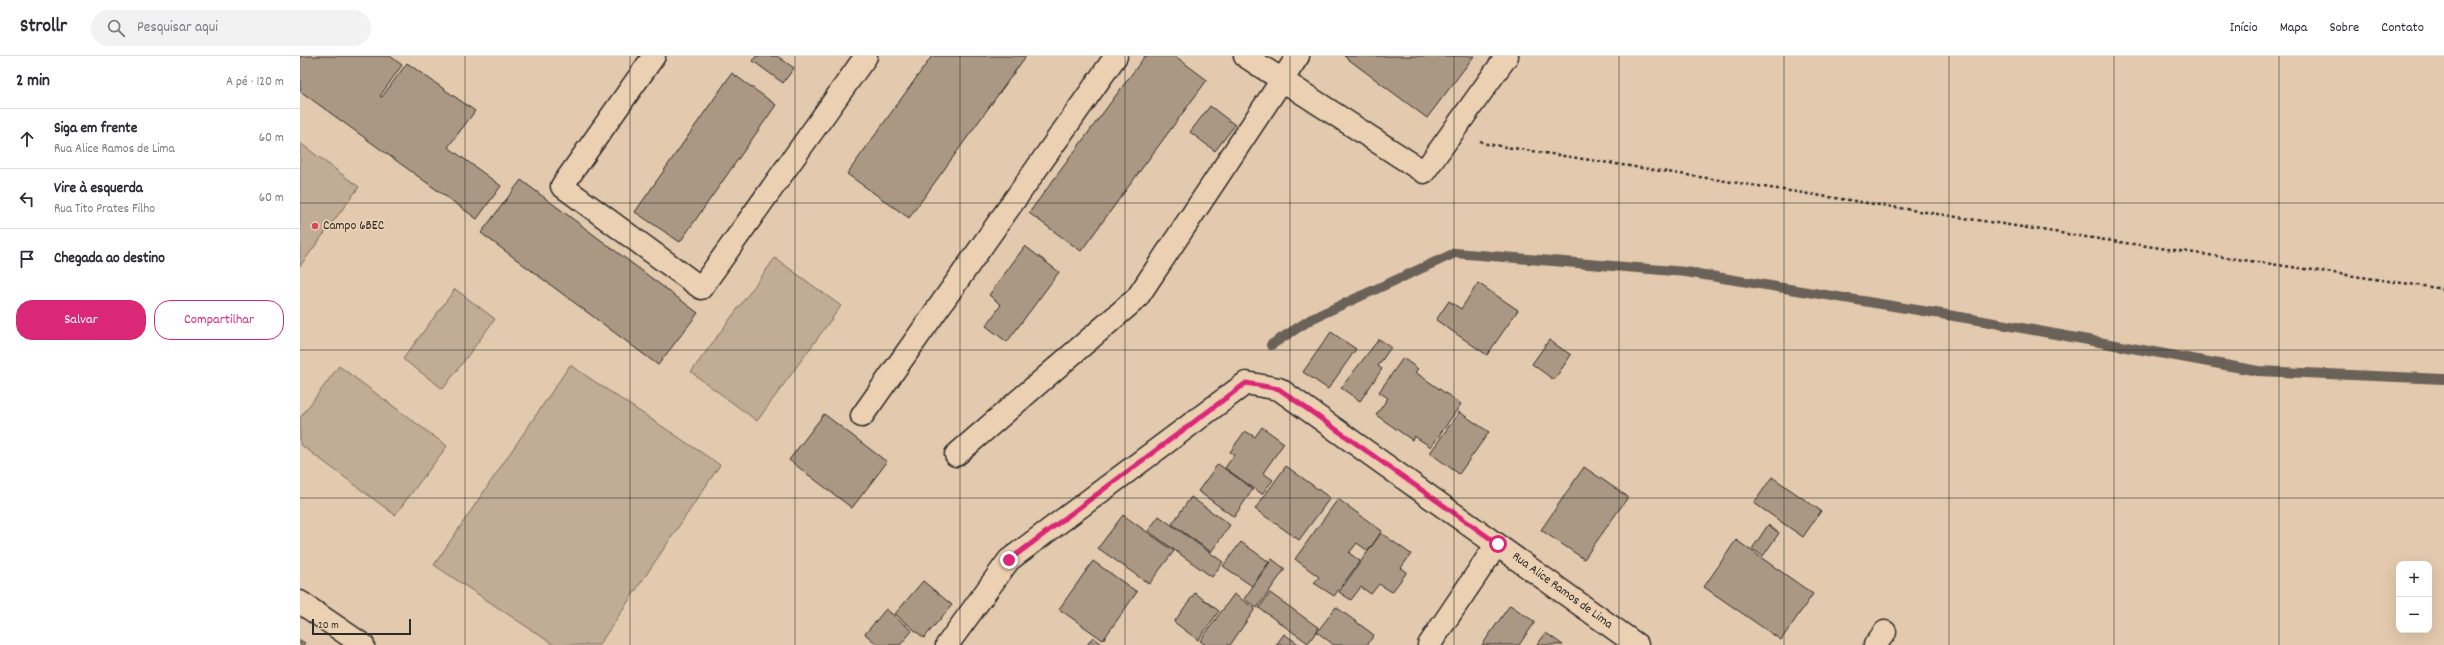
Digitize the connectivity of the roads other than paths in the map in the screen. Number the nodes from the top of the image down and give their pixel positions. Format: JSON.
{"nodes":[{"id":1,"x":654,"y":56,"type":"edge"},
{"id":2,"x":866,"y":56,"type":"edge"},
{"id":3,"x":1116,"y":56,"type":"edge"},
{"id":4,"x":1245,"y":56,"type":"edge"},
{"id":5,"x":1298,"y":56,"type":"edge"},
{"id":6,"x":1506,"y":56,"type":"edge"},
{"id":7,"x":1282,"y":80,"type":"junction"},
{"id":8,"x":862,"y":416,"type":"dead end"},
{"id":9,"x":956,"y":455,"type":"dead end"},
{"id":10,"x":1498,"y":544,"type":"junction"},
{"id":11,"x":300,"y":602,"type":"edge"},
{"id":12,"x":363,"y":645,"type":"edge"},
{"id":13,"x":947,"y":645,"type":"edge"},
{"id":14,"x":1429,"y":645,"type":"edge"},
{"id":15,"x":1637,"y":645,"type":"edge"}],
"edges":[{"from":1,"to":2,"type":"street"},
{"from":3,"to":8,"type":"street"},
{"from":4,"to":7,"type":"street"},
{"from":5,"to":7,"type":"street"},
{"from":6,"to":7,"type":"street"},
{"from":7,"to":9,"type":"street"},
{"from":10,"to":13,"type":"street","name":"Rua Alice Ramos de Lima"},
{"from":10,"to":14,"type":"street"},
{"from":10,"to":15,"type":"street","name":"Rua Alice Ramos de Lima"},
{"from":11,"to":12,"type":"street"}]}
